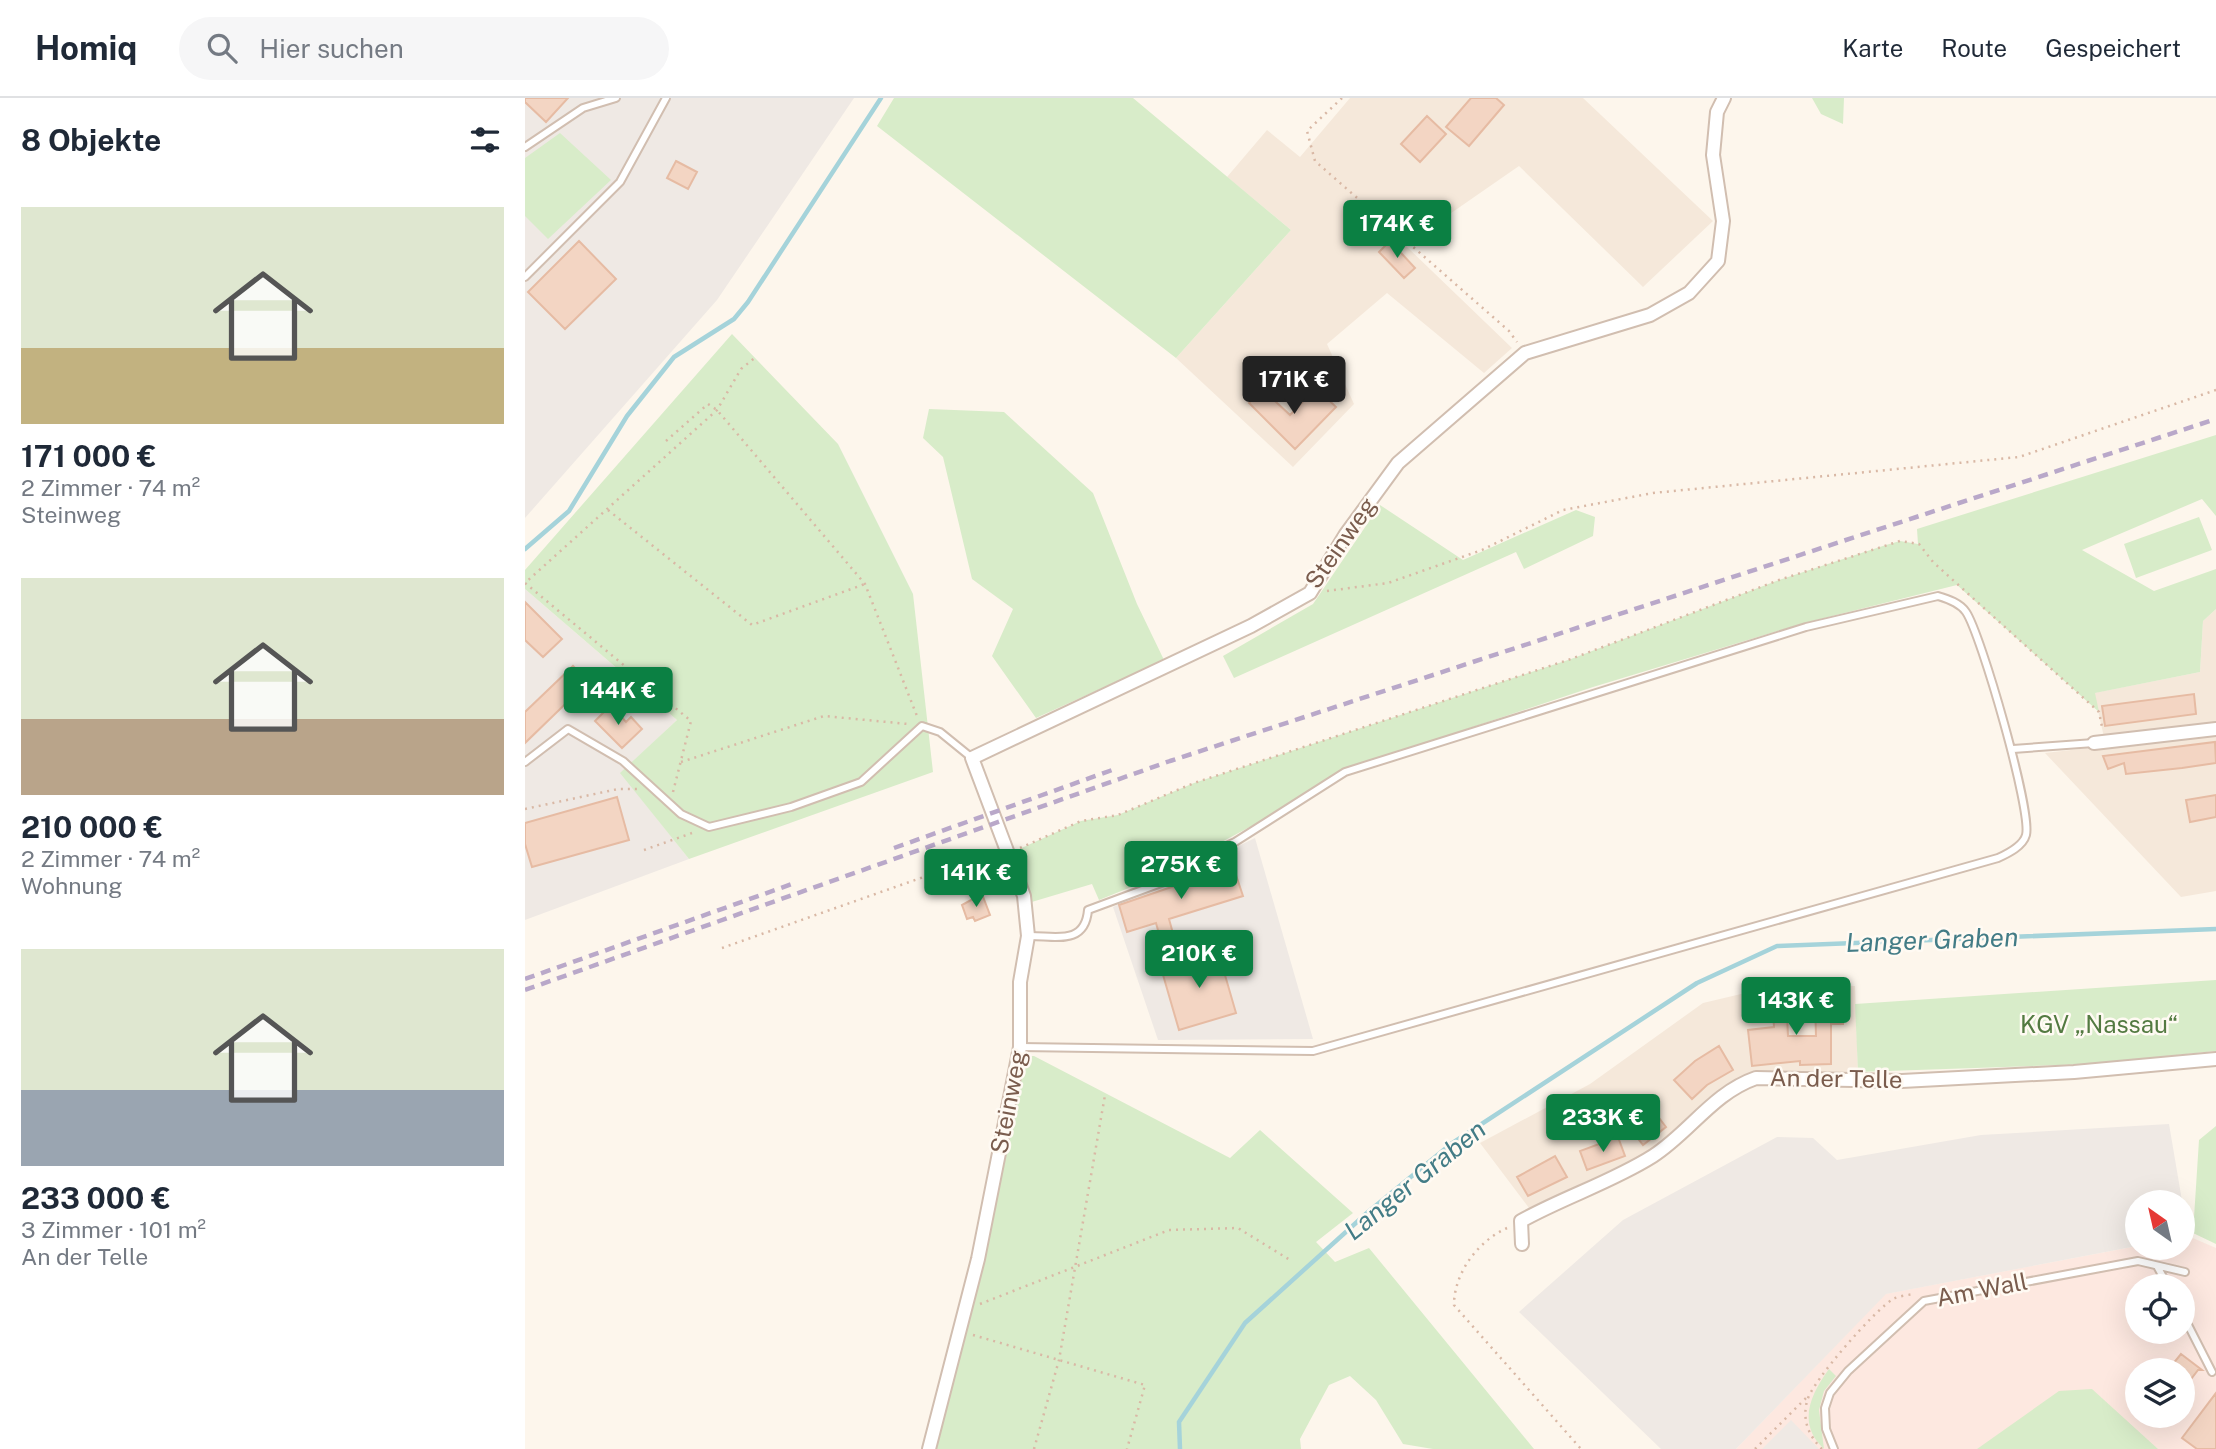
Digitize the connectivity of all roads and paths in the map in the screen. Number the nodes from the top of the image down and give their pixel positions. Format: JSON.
{"nodes":[{"id":1,"x":616,"y":98,"type":"edge"},
{"id":2,"x":666,"y":98,"type":"edge"},
{"id":3,"x":1342,"y":98,"type":"edge"},
{"id":4,"x":1724,"y":98,"type":"edge"},
{"id":5,"x":525,"y":147,"type":"edge"},
{"id":6,"x":525,"y":277,"type":"edge"},
{"id":7,"x":1525,"y":353,"type":"junction"},
{"id":8,"x":757,"y":356,"type":"dead end"},
{"id":9,"x":2216,"y":390,"type":"edge"},
{"id":10,"x":717,"y":410,"type":"junction"},
{"id":11,"x":666,"y":441,"type":"dead end"},
{"id":12,"x":608,"y":510,"type":"junction"},
{"id":13,"x":525,"y":584,"type":"edge"},
{"id":14,"x":865,"y":584,"type":"junction"},
{"id":15,"x":1310,"y":593,"type":"junction"},
{"id":16,"x":922,"y":726,"type":"junction"},
{"id":17,"x":2216,"y":729,"type":"edge"},
{"id":18,"x":2099,"y":742,"type":"junction"},
{"id":19,"x":2013,"y":749,"type":"junction"},
{"id":20,"x":972,"y":758,"type":"junction"},
{"id":21,"x":525,"y":762,"type":"edge"},
{"id":22,"x":681,"y":762,"type":"junction"},
{"id":23,"x":650,"y":789,"type":"junction"},
{"id":24,"x":670,"y":805,"type":"junction"},
{"id":25,"x":525,"y":809,"type":"edge"},
{"id":26,"x":709,"y":827,"type":"junction"},
{"id":27,"x":1005,"y":849,"type":"junction"},
{"id":28,"x":644,"y":850,"type":"dead end"},
{"id":29,"x":1028,"y":936,"type":"junction"},
{"id":30,"x":722,"y":948,"type":"dead end"},
{"id":31,"x":1020,"y":1047,"type":"junction"},
{"id":32,"x":2216,"y":1059,"type":"edge"},
{"id":33,"x":1105,"y":1095,"type":"dead end"},
{"id":34,"x":1521,"y":1221,"type":"junction"},
{"id":35,"x":1522,"y":1244,"type":"dead end"},
{"id":36,"x":1290,"y":1260,"type":"dead end"},
{"id":37,"x":2157,"y":1266,"type":"junction"},
{"id":38,"x":1073,"y":1268,"type":"junction"},
{"id":39,"x":2185,"y":1272,"type":"dead end"},
{"id":40,"x":2161,"y":1274,"type":"edge"},
{"id":41,"x":965,"y":1310,"type":"junction"},
{"id":42,"x":960,"y":1332,"type":"junction"},
{"id":43,"x":2195,"y":1339,"type":"edge"},
{"id":44,"x":1059,"y":1360,"type":"junction"},
{"id":45,"x":2212,"y":1372,"type":"dead end"},
{"id":46,"x":1810,"y":1393,"type":"dead end"},
{"id":47,"x":929,"y":1449,"type":"edge"},
{"id":48,"x":1034,"y":1449,"type":"edge"},
{"id":49,"x":1127,"y":1449,"type":"edge"},
{"id":50,"x":1581,"y":1449,"type":"edge"},
{"id":51,"x":1755,"y":1449,"type":"edge"},
{"id":52,"x":1834,"y":1449,"type":"edge"}],
"edges":[{"from":1,"to":5,"type":"lane"},
{"from":2,"to":6,"type":"lane"},
{"from":3,"to":7,"type":"path"},
{"from":4,"to":7,"type":"street","name":"Steinweg"},
{"from":7,"to":15,"type":"street","name":"Steinweg"},
{"from":8,"to":10,"type":"path"},
{"from":9,"to":15,"type":"path"},
{"from":10,"to":11,"type":"path"},
{"from":10,"to":12,"type":"path"},
{"from":10,"to":14,"type":"path"},
{"from":12,"to":13,"type":"path"},
{"from":12,"to":14,"type":"path"},
{"from":13,"to":22,"type":"path"},
{"from":14,"to":16,"type":"path"},
{"from":15,"to":20,"type":"street","name":"Steinweg"},
{"from":16,"to":20,"type":"lane"},
{"from":16,"to":22,"type":"path"},
{"from":16,"to":26,"type":"lane"},
{"from":17,"to":18,"type":"street"},
{"from":18,"to":19,"type":"lane"},
{"from":18,"to":27,"type":"path"},
{"from":19,"to":29,"type":"lane"},
{"from":19,"to":31,"type":"lane"},
{"from":20,"to":27,"type":"street","name":"Steinweg"},
{"from":21,"to":23,"type":"lane"},
{"from":22,"to":24,"type":"path"},
{"from":23,"to":24,"type":"lane"},
{"from":23,"to":25,"type":"path"},
{"from":24,"to":26,"type":"lane"},
{"from":26,"to":28,"type":"path"},
{"from":27,"to":29,"type":"street","name":"Steinweg"},
{"from":27,"to":30,"type":"path"},
{"from":29,"to":31,"type":"street","name":"Steinweg"},
{"from":31,"to":41,"type":"street","name":"Steinweg"},
{"from":32,"to":34,"type":"street","name":"An der Telle"},
{"from":33,"to":38,"type":"path"},
{"from":34,"to":35,"type":"street"},
{"from":34,"to":50,"type":"path"},
{"from":36,"to":38,"type":"path"},
{"from":37,"to":39,"type":"lane","name":"Am Wall"},
{"from":37,"to":40,"type":"lane"},
{"from":37,"to":52,"type":"lane","name":"Am Wall"},
{"from":38,"to":41,"type":"path"},
{"from":38,"to":44,"type":"path"},
{"from":41,"to":42,"type":"street","name":"Steinweg"},
{"from":42,"to":44,"type":"path"},
{"from":42,"to":47,"type":"street","name":"Steinweg"},
{"from":43,"to":45,"type":"lane"},
{"from":44,"to":48,"type":"path"},
{"from":44,"to":49,"type":"path"},
{"from":46,"to":51,"type":"path"}]}
